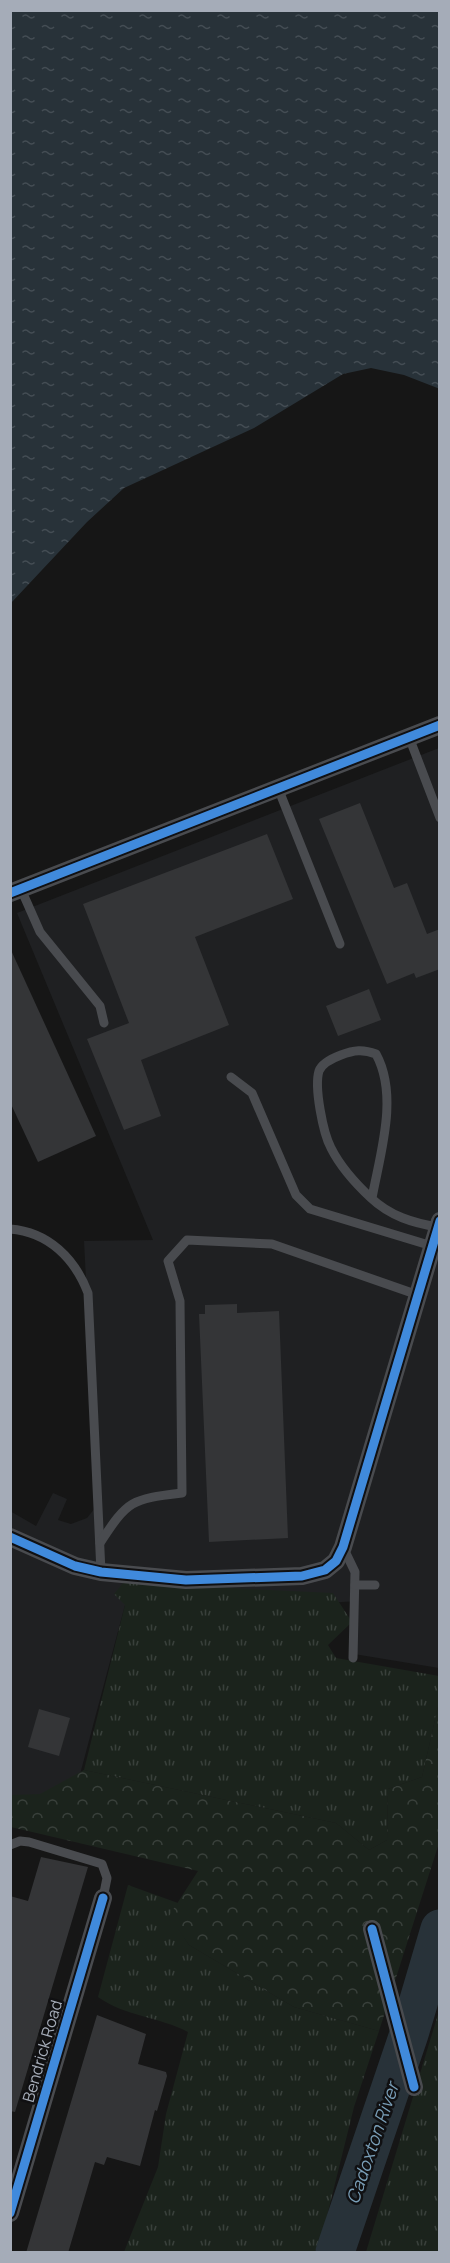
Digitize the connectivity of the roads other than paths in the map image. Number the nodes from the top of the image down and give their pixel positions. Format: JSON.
{"nodes":[{"id":1,"x":440,"y":725,"type":"edge"},
{"id":2,"x":409,"y":738,"type":"junction"},
{"id":3,"x":278,"y":788,"type":"junction"},
{"id":4,"x":440,"y":818,"type":"edge"},
{"id":5,"x":16,"y":891,"type":"edge"},
{"id":6,"x":340,"y":944,"type":"dead end"},
{"id":7,"x":104,"y":1023,"type":"dead end"},
{"id":8,"x":231,"y":1077,"type":"dead end"},
{"id":9,"x":372,"y":1198,"type":"junction"},
{"id":10,"x":439,"y":1224,"type":"edge"},
{"id":11,"x":10,"y":1228,"type":"edge"},
{"id":12,"x":432,"y":1246,"type":"junction"},
{"id":13,"x":418,"y":1295,"type":"junction"},
{"id":14,"x":10,"y":1537,"type":"edge"},
{"id":15,"x":100,"y":1543,"type":"junction"},
{"id":16,"x":343,"y":1547,"type":"junction"},
{"id":17,"x":101,"y":1572,"type":"junction"},
{"id":18,"x":355,"y":1585,"type":"junction"},
{"id":19,"x":375,"y":1585,"type":"dead end"},
{"id":20,"x":353,"y":1658,"type":"dead end"},
{"id":21,"x":10,"y":1845,"type":"edge"},
{"id":22,"x":103,"y":1898,"type":"joint"},
{"id":23,"x":372,"y":1929,"type":"dead end"},
{"id":24,"x":414,"y":2087,"type":"dead end"},
{"id":25,"x":10,"y":2213,"type":"edge"}],
"edges":[{"from":1,"to":2,"type":"street"},
{"from":2,"to":3,"type":"street"},
{"from":2,"to":4,"type":"lane"},
{"from":3,"to":5,"type":"street"},
{"from":3,"to":6,"type":"lane"},
{"from":5,"to":7,"type":"lane"},
{"from":8,"to":12,"type":"lane"},
{"from":9,"to":9,"type":"lane"},
{"from":9,"to":10,"type":"lane"},
{"from":10,"to":12,"type":"street"},
{"from":11,"to":15,"type":"lane"},
{"from":12,"to":13,"type":"street"},
{"from":13,"to":15,"type":"lane"},
{"from":13,"to":16,"type":"street"},
{"from":14,"to":17,"type":"street"},
{"from":15,"to":17,"type":"lane"},
{"from":16,"to":17,"type":"street"},
{"from":16,"to":18,"type":"lane"},
{"from":18,"to":19,"type":"lane"},
{"from":18,"to":20,"type":"lane"},
{"from":21,"to":22,"type":"lane"},
{"from":22,"to":25,"type":"street","name":"Bendrick Road"},
{"from":23,"to":24,"type":"street"}]}
